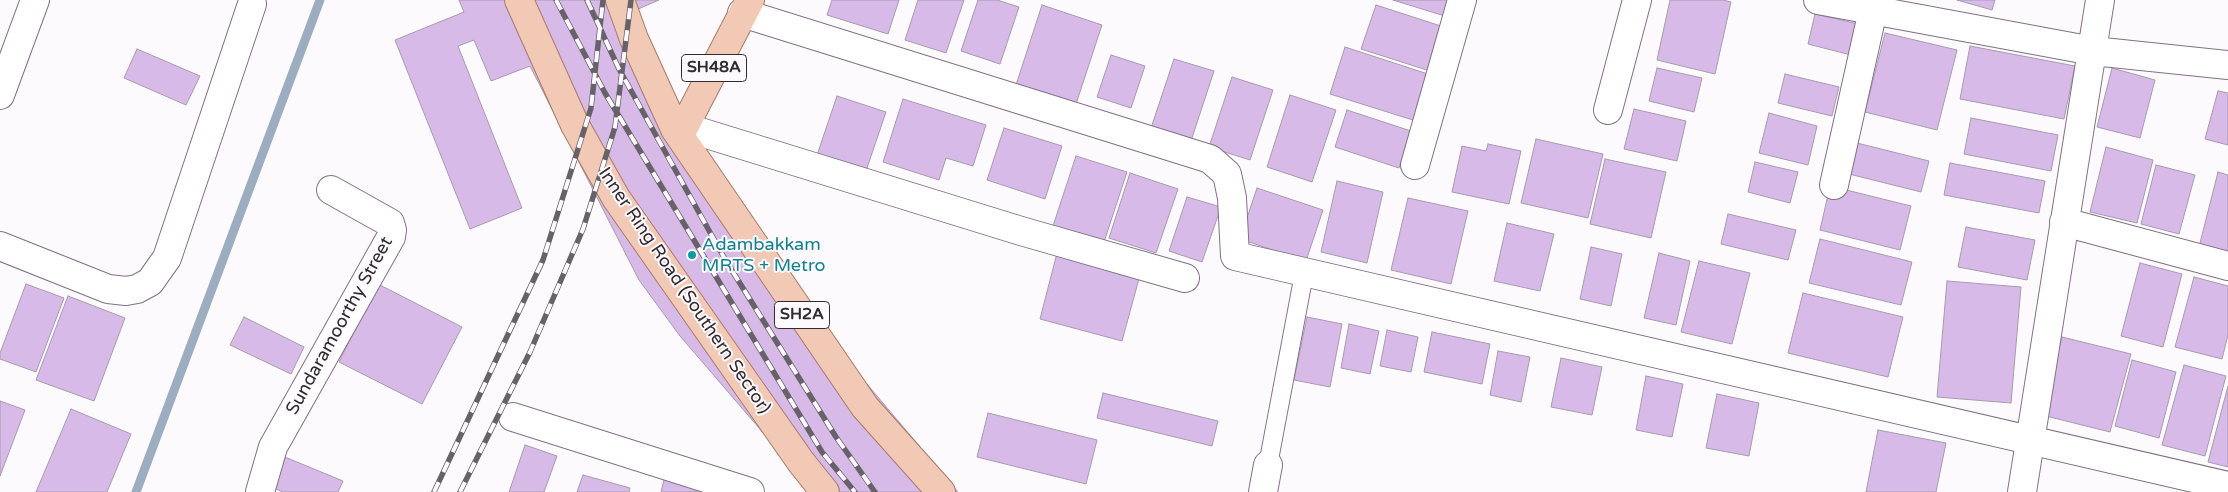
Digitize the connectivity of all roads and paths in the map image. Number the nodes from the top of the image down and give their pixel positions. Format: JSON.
{"nodes":[{"id":1,"x":34,"y":0,"type":"edge"},
{"id":2,"x":519,"y":0,"type":"edge"},
{"id":3,"x":620,"y":0,"type":"edge"},
{"id":4,"x":1462,"y":0,"type":"edge"},
{"id":5,"x":1637,"y":0,"type":"edge"},
{"id":6,"x":1818,"y":0,"type":"edge"},
{"id":7,"x":2100,"y":0,"type":"edge"},
{"id":8,"x":252,"y":4,"type":"dead end"},
{"id":9,"x":746,"y":7,"type":"edge"},
{"id":10,"x":1873,"y":10,"type":"junction"},
{"id":11,"x":2093,"y":51,"type":"junction"},
{"id":12,"x":2228,"y":65,"type":"edge"},
{"id":13,"x":0,"y":95,"type":"edge"},
{"id":14,"x":1608,"y":110,"type":"dead end"},
{"id":15,"x":680,"y":128,"type":"junction"},
{"id":16,"x":1415,"y":165,"type":"dead end"},
{"id":17,"x":1834,"y":185,"type":"dead end"},
{"id":18,"x":331,"y":190,"type":"dead end"},
{"id":19,"x":2064,"y":222,"type":"junction"},
{"id":20,"x":0,"y":246,"type":"edge"},
{"id":21,"x":2228,"y":266,"type":"edge"},
{"id":22,"x":1304,"y":274,"type":"junction"},
{"id":23,"x":1185,"y":278,"type":"dead end"},
{"id":24,"x":513,"y":417,"type":"dead end"},
{"id":25,"x":2030,"y":442,"type":"junction"},
{"id":26,"x":1268,"y":464,"type":"joint"},
{"id":27,"x":2228,"y":486,"type":"edge"},
{"id":28,"x":260,"y":492,"type":"edge"},
{"id":29,"x":750,"y":492,"type":"edge"},
{"id":30,"x":825,"y":492,"type":"edge"},
{"id":31,"x":941,"y":492,"type":"edge"},
{"id":32,"x":1263,"y":492,"type":"edge"},
{"id":33,"x":2022,"y":492,"type":"edge"}],
"edges":[{"from":1,"to":13,"type":"street"},
{"from":2,"to":30,"type":"main road","name":"Inner Ring Road (Southern Sector)"},
{"from":3,"to":15,"type":"main road","number":"SH2A"},
{"from":4,"to":16,"type":"street"},
{"from":5,"to":14,"type":"street"},
{"from":6,"to":10,"type":"street"},
{"from":7,"to":11,"type":"street"},
{"from":8,"to":20,"type":"street"},
{"from":9,"to":15,"type":"main road","number":"SH48A"},
{"from":9,"to":22,"type":"street"},
{"from":10,"to":11,"type":"street"},
{"from":10,"to":17,"type":"street"},
{"from":11,"to":12,"type":"street"},
{"from":11,"to":19,"type":"street"},
{"from":15,"to":23,"type":"street"},
{"from":15,"to":31,"type":"main road","number":"SH2A"},
{"from":18,"to":28,"type":"street","name":"Sundaramoorthy Street"},
{"from":19,"to":21,"type":"street"},
{"from":19,"to":25,"type":"street"},
{"from":22,"to":25,"type":"street"},
{"from":22,"to":26,"type":"lane"},
{"from":24,"to":29,"type":"street"},
{"from":25,"to":27,"type":"street"},
{"from":25,"to":33,"type":"street"},
{"from":26,"to":32,"type":"street"}]}
